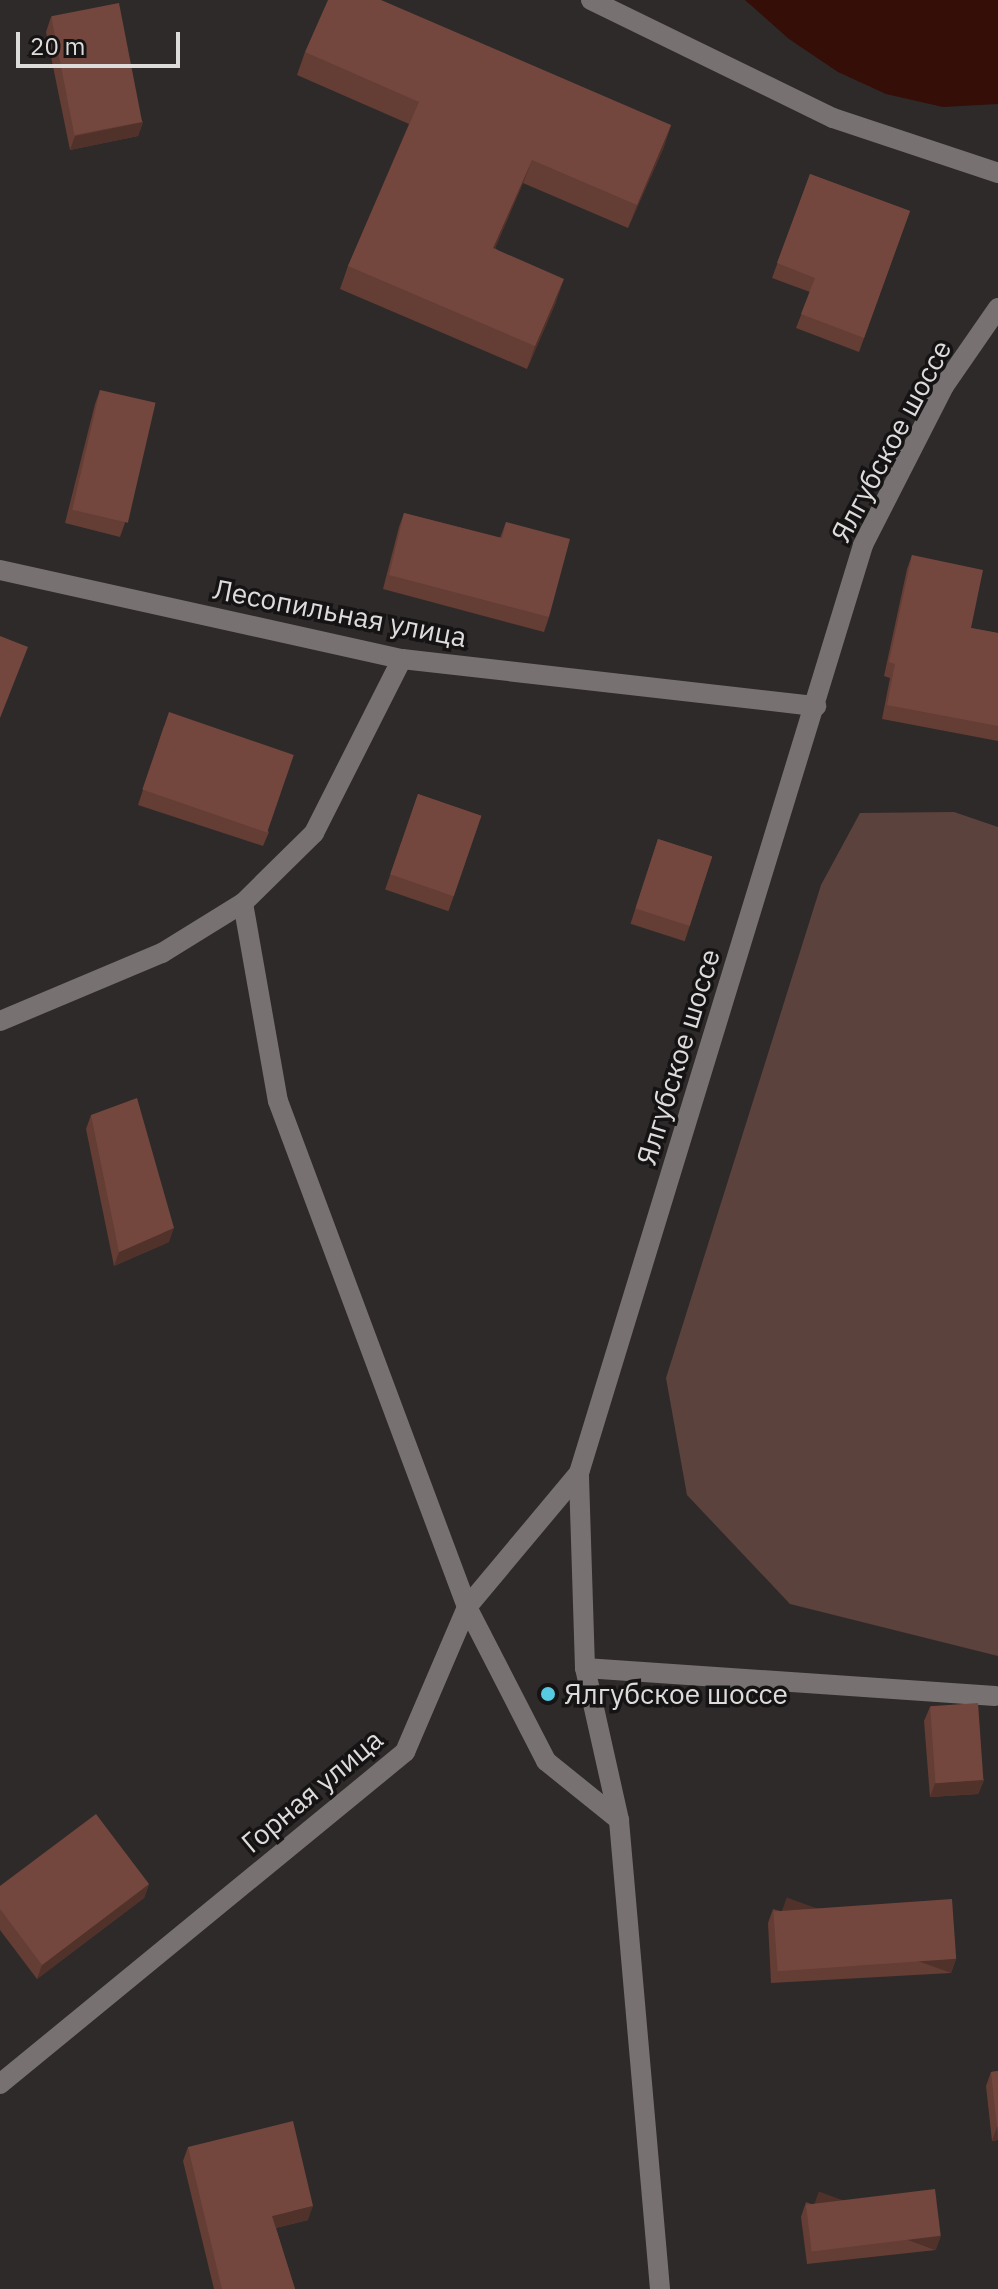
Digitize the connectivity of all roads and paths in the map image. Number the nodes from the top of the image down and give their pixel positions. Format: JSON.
{"nodes":[{"id":1,"x":591,"y":0,"type":"edge"},
{"id":2,"x":998,"y":173,"type":"edge"},
{"id":3,"x":998,"y":308,"type":"edge"},
{"id":4,"x":0,"y":570,"type":"edge"},
{"id":5,"x":402,"y":659,"type":"junction"},
{"id":6,"x":816,"y":706,"type":"junction"},
{"id":7,"x":243,"y":903,"type":"junction"},
{"id":8,"x":0,"y":1021,"type":"edge"},
{"id":9,"x":579,"y":1473,"type":"junction"},
{"id":10,"x":467,"y":1607,"type":"junction"},
{"id":11,"x":585,"y":1668,"type":"junction"},
{"id":12,"x":995,"y":1696,"type":"dead end"},
{"id":13,"x":619,"y":1820,"type":"junction"},
{"id":14,"x":0,"y":2084,"type":"edge"},
{"id":15,"x":660,"y":2289,"type":"edge"}],
"edges":[{"from":1,"to":2,"type":"street"},
{"from":3,"to":6,"type":"street","name":"Ялгубское шоссе"},
{"from":4,"to":5,"type":"street","name":"Лесопильная улица"},
{"from":5,"to":6,"type":"street","name":"Лесопильная улица"},
{"from":5,"to":7,"type":"street"},
{"from":6,"to":9,"type":"street","name":"Ялгубское шоссе"},
{"from":7,"to":8,"type":"street"},
{"from":7,"to":10,"type":"street"},
{"from":9,"to":10,"type":"street","name":"Горная улица"},
{"from":9,"to":11,"type":"street","name":"Ялгубское шоссе"},
{"from":10,"to":13,"type":"street"},
{"from":10,"to":14,"type":"street","name":"Горная улица"},
{"from":11,"to":12,"type":"street"},
{"from":11,"to":13,"type":"street","name":"Ялгубское шоссе"},
{"from":13,"to":15,"type":"street","name":"Ялгубское шоссе"}]}
